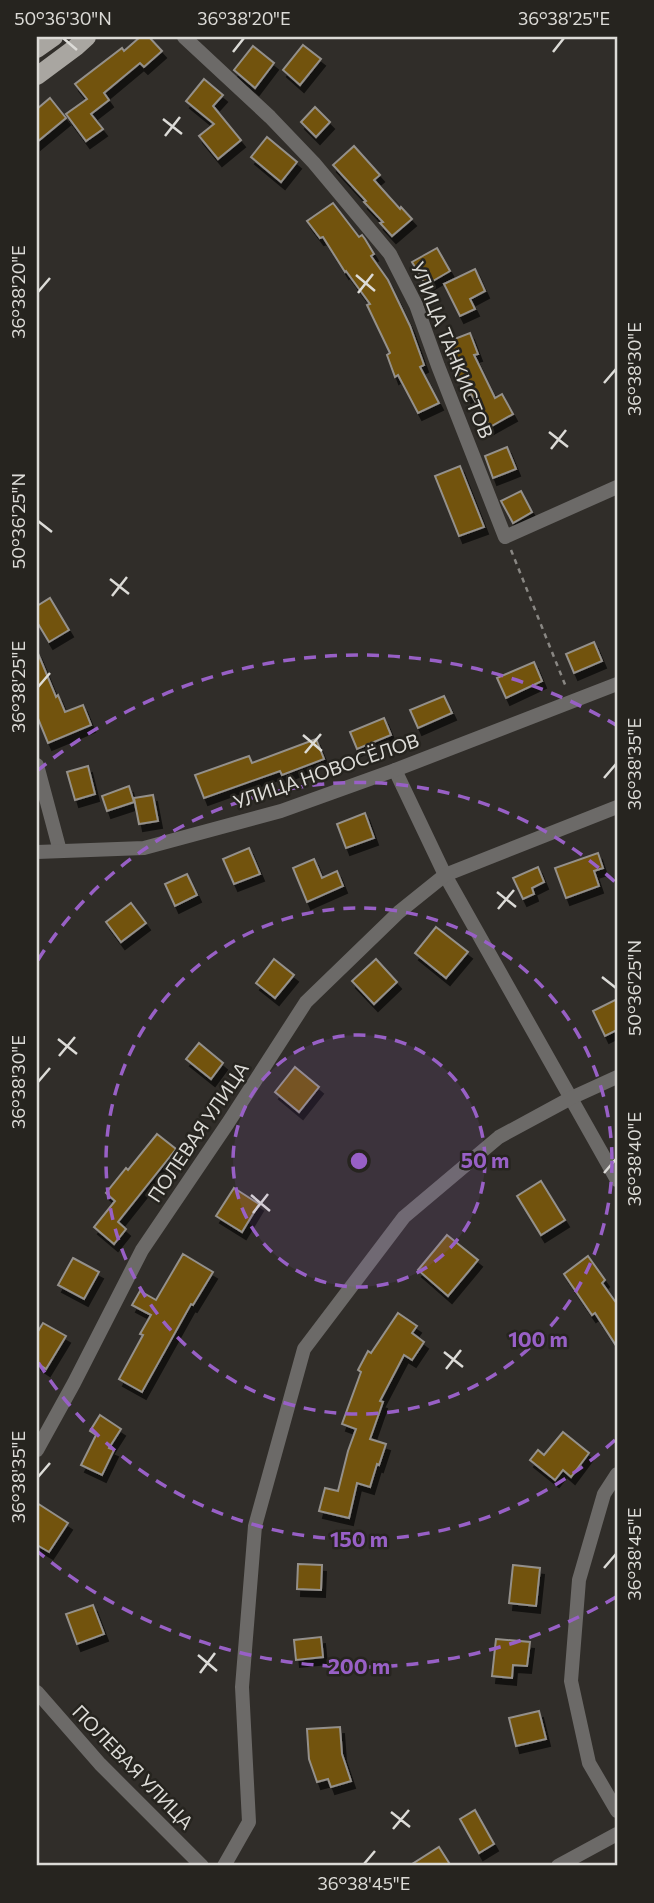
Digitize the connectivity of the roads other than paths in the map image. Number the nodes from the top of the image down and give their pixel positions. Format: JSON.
{"nodes":[{"id":1,"x":54,"y":37,"type":"edge"},
{"id":2,"x":87,"y":37,"type":"edge"},
{"id":3,"x":184,"y":37,"type":"edge"},
{"id":4,"x":37,"y":49,"type":"edge"},
{"id":5,"x":37,"y":76,"type":"edge"},
{"id":6,"x":617,"y":487,"type":"edge"},
{"id":7,"x":617,"y":684,"type":"edge"},
{"id":8,"x":37,"y":765,"type":"edge"},
{"id":9,"x":395,"y":770,"type":"junction"},
{"id":10,"x":617,"y":807,"type":"edge"},
{"id":11,"x":60,"y":851,"type":"junction"},
{"id":12,"x":37,"y":852,"type":"edge"},
{"id":13,"x":445,"y":875,"type":"junction"},
{"id":14,"x":617,"y":1077,"type":"edge"},
{"id":15,"x":571,"y":1098,"type":"junction"},
{"id":16,"x":617,"y":1180,"type":"edge"},
{"id":17,"x":37,"y":1450,"type":"edge"},
{"id":18,"x":617,"y":1474,"type":"edge"},
{"id":19,"x":37,"y":1692,"type":"edge"},
{"id":20,"x":617,"y":1811,"type":"edge"},
{"id":21,"x":617,"y":1834,"type":"edge"},
{"id":22,"x":202,"y":1866,"type":"edge"},
{"id":23,"x":224,"y":1866,"type":"edge"},
{"id":24,"x":558,"y":1866,"type":"edge"}],
"edges":[{"from":1,"to":4,"type":"main road"},
{"from":2,"to":5,"type":"main road"},
{"from":3,"to":6,"type":"street","name":"УЛИЦА ТАНКИСТОВ"},
{"from":7,"to":9,"type":"street","name":"УЛИЦА НОВОСЁЛОВ"},
{"from":8,"to":11,"type":"street"},
{"from":9,"to":11,"type":"street","name":"УЛИЦА НОВОСЁЛОВ"},
{"from":9,"to":13,"type":"street"},
{"from":10,"to":13,"type":"street","name":"ПОЛЕВАЯ УЛИЦА"},
{"from":11,"to":12,"type":"street","name":"УЛИЦА НОВОСЁЛОВ"},
{"from":13,"to":15,"type":"street"},
{"from":13,"to":17,"type":"street","name":"ПОЛЕВАЯ УЛИЦА"},
{"from":14,"to":15,"type":"street"},
{"from":15,"to":16,"type":"street"},
{"from":15,"to":23,"type":"street"},
{"from":18,"to":20,"type":"street"},
{"from":19,"to":22,"type":"street","name":"ПОЛЕВАЯ УЛИЦА"},
{"from":21,"to":24,"type":"street"}]}
